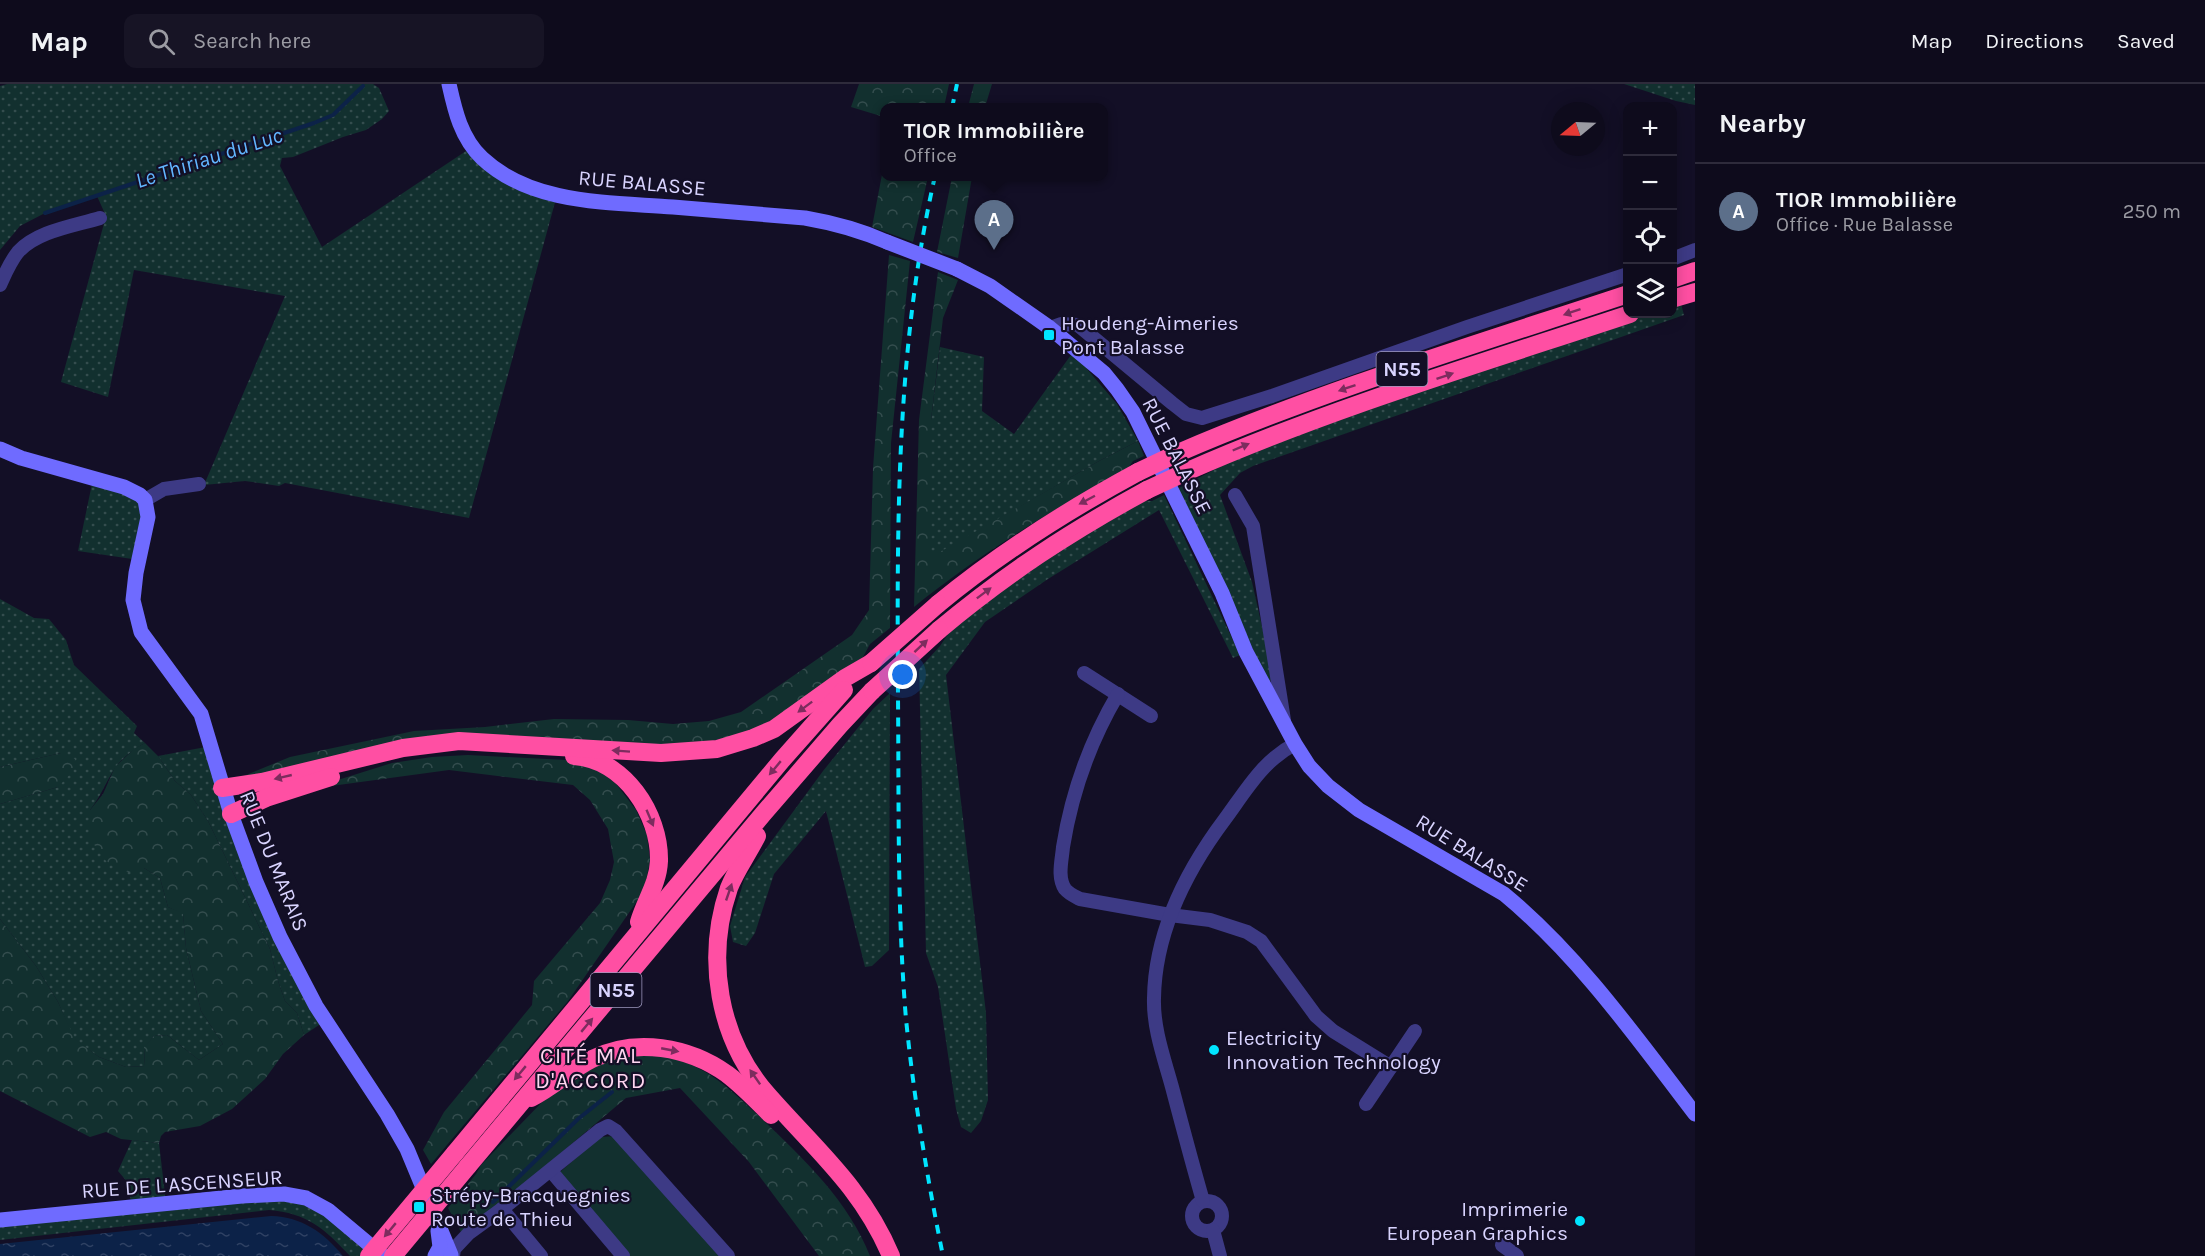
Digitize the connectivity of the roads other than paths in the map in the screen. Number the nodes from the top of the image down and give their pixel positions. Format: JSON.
{"nodes":[{"id":1,"x":449,"y":84,"type":"edge"},
{"id":2,"x":100,"y":218,"type":"dead end"},
{"id":3,"x":1695,"y":250,"type":"edge"},
{"id":4,"x":1677,"y":257,"type":"edge"},
{"id":5,"x":1695,"y":271,"type":"edge"},
{"id":6,"x":1623,"y":276,"type":"edge"},
{"id":7,"x":1677,"y":277,"type":"edge"},
{"id":8,"x":0,"y":285,"type":"edge"},
{"id":9,"x":1695,"y":292,"type":"edge"},
{"id":10,"x":1623,"y":296,"type":"edge"},
{"id":11,"x":1677,"y":297,"type":"edge"},
{"id":12,"x":1623,"y":316,"type":"edge"},
{"id":13,"x":1050,"y":328,"type":"junction"},
{"id":14,"x":0,"y":449,"type":"edge"},
{"id":15,"x":199,"y":484,"type":"dead end"},
{"id":16,"x":1235,"y":495,"type":"dead end"},
{"id":17,"x":145,"y":500,"type":"junction"},
{"id":18,"x":871,"y":663,"type":"junction"},
{"id":19,"x":1084,"y":673,"type":"dead end"},
{"id":20,"x":1118,"y":694,"type":"junction"},
{"id":21,"x":1151,"y":716,"type":"dead end"},
{"id":22,"x":1285,"y":725,"type":"junction"},
{"id":23,"x":1295,"y":744,"type":"junction"},
{"id":24,"x":222,"y":788,"type":"junction"},
{"id":25,"x":231,"y":814,"type":"junction"},
{"id":26,"x":764,"y":814,"type":"junction"},
{"id":27,"x":1170,"y":915,"type":"junction"},
{"id":28,"x":635,"y":935,"type":"junction"},
{"id":29,"x":1415,"y":1031,"type":"dead end"},
{"id":30,"x":1391,"y":1067,"type":"junction"},
{"id":31,"x":521,"y":1103,"type":"junction"},
{"id":32,"x":1366,"y":1104,"type":"dead end"},
{"id":33,"x":1695,"y":1114,"type":"edge"},
{"id":34,"x":551,"y":1171,"type":"junction"},
{"id":35,"x":1203,"y":1201,"type":"junction"},
{"id":36,"x":502,"y":1209,"type":"junction"},
{"id":37,"x":0,"y":1220,"type":"edge"},
{"id":38,"x":438,"y":1222,"type":"junction"},
{"id":39,"x":1213,"y":1230,"type":"junction"},
{"id":40,"x":469,"y":1233,"type":"junction"},
{"id":41,"x":1502,"y":1245,"type":"dead end"},
{"id":42,"x":369,"y":1256,"type":"edge"},
{"id":43,"x":383,"y":1256,"type":"edge"},
{"id":44,"x":393,"y":1256,"type":"edge"},
{"id":45,"x":448,"y":1256,"type":"edge"},
{"id":46,"x":541,"y":1256,"type":"edge"},
{"id":47,"x":623,"y":1256,"type":"edge"},
{"id":48,"x":728,"y":1256,"type":"edge"},
{"id":49,"x":881,"y":1256,"type":"edge"},
{"id":50,"x":891,"y":1256,"type":"edge"},
{"id":51,"x":1220,"y":1256,"type":"edge"},
{"id":52,"x":1517,"y":1256,"type":"edge"}],
"edges":[{"from":1,"to":13,"type":"street","name":"RUE BALASSE","bridge":true},
{"from":2,"to":8,"type":"street"},
{"from":3,"to":4,"type":"street"},
{"from":5,"to":7,"type":"highway"},
{"from":6,"to":13,"type":"street"},
{"from":9,"to":11,"type":"highway"},
{"from":10,"to":18,"type":"highway","number":"N55","one_way":true,"bridge":true},
{"from":26,"to":12,"type":"highway","number":"N55","one_way":true,"bridge":true},
{"from":13,"to":22,"type":"street","name":"RUE BALASSE"},
{"from":14,"to":17,"type":"street"},
{"from":15,"to":17,"type":"street"},
{"from":16,"to":22,"type":"street","name":"RUE BALASSE"},
{"from":17,"to":24,"type":"street","name":"RUE DU MARAIS"},
{"from":18,"to":24,"type":"highway","one_way":true},
{"from":18,"to":28,"type":"highway","number":"N55","one_way":true},
{"from":19,"to":20,"type":"street"},
{"from":20,"to":21,"type":"street"},
{"from":20,"to":27,"type":"street"},
{"from":22,"to":23,"type":"street","name":"RUE BALASSE"},
{"from":23,"to":27,"type":"street"},
{"from":23,"to":33,"type":"street","name":"RUE BALASSE"},
{"from":24,"to":25,"type":"street","name":"RUE DU MARAIS"},
{"from":25,"to":28,"type":"highway","one_way":true},
{"from":25,"to":38,"type":"street","name":"RUE DU MARAIS"},
{"from":31,"to":26,"type":"highway","number":"N55","one_way":true},
{"from":50,"to":26,"type":"highway","one_way":true},
{"from":27,"to":30,"type":"street"},
{"from":27,"to":35,"type":"street"},
{"from":28,"to":42,"type":"highway","number":"N55","one_way":true,"bridge":true},
{"from":29,"to":30,"type":"street"},
{"from":30,"to":32,"type":"street"},
{"from":31,"to":44,"type":"highway","number":"N55","bridge":true},
{"from":31,"to":49,"type":"highway","one_way":true},
{"from":34,"to":36,"type":"street"},
{"from":34,"to":47,"type":"street"},
{"from":34,"to":48,"type":"street"},
{"from":35,"to":39,"type":"street"},
{"from":35,"to":39,"type":"street"},
{"from":36,"to":40,"type":"street"},
{"from":36,"to":46,"type":"street"},
{"from":37,"to":43,"type":"street","name":"RUE DE L'ASCENSEUR"},
{"from":38,"to":40,"type":"street"},
{"from":38,"to":45,"type":"street","name":"RUE DU MARAIS"},
{"from":39,"to":51,"type":"street"},
{"from":40,"to":45,"type":"street"},
{"from":41,"to":52,"type":"street"}]}
